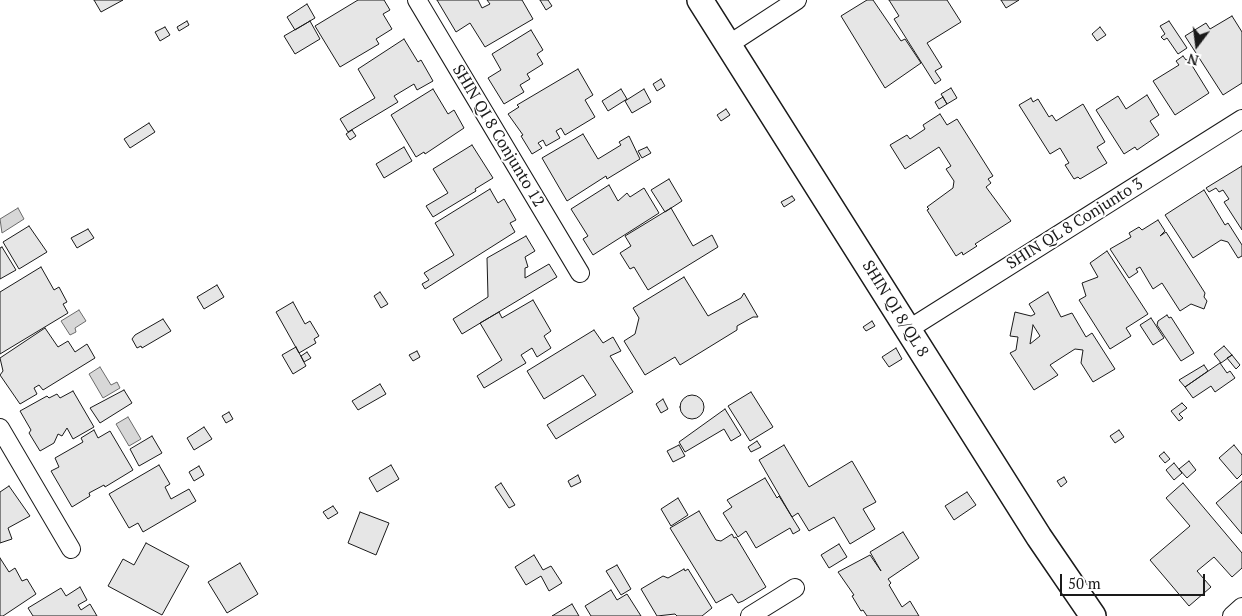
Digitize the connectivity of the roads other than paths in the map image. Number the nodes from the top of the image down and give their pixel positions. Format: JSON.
{"nodes":[{"id":1,"x":417,"y":0,"type":"edge"},
{"id":2,"x":700,"y":0,"type":"edge"},
{"id":3,"x":797,"y":0,"type":"edge"},
{"id":4,"x":728,"y":45,"type":"junction"},
{"id":5,"x":1242,"y":119,"type":"edge"},
{"id":6,"x":580,"y":273,"type":"dead end"},
{"id":7,"x":909,"y":329,"type":"junction"},
{"id":8,"x":0,"y":428,"type":"edge"},
{"id":9,"x":71,"y":549,"type":"dead end"},
{"id":10,"x":795,"y":588,"type":"dead end"},
{"id":11,"x":1242,"y":607,"type":"edge"},
{"id":12,"x":750,"y":616,"type":"edge"},
{"id":13,"x":1093,"y":616,"type":"edge"},
{"id":14,"x":1232,"y":616,"type":"edge"}],
"edges":[{"from":1,"to":6,"type":"street","name":"SHIN QI 8 Conjunto 12"},
{"from":2,"to":4,"type":"street","name":"SHIN QI 8/QL 8"},
{"from":3,"to":4,"type":"street"},
{"from":4,"to":7,"type":"street","name":"SHIN QI 8/QL 8"},
{"from":5,"to":7,"type":"street","name":"SHIN QL 8 Conjunto 3"},
{"from":7,"to":13,"type":"street","name":"SHIN QI 8/QL 8"},
{"from":8,"to":9,"type":"street"},
{"from":10,"to":12,"type":"street"},
{"from":11,"to":14,"type":"street"}]}
